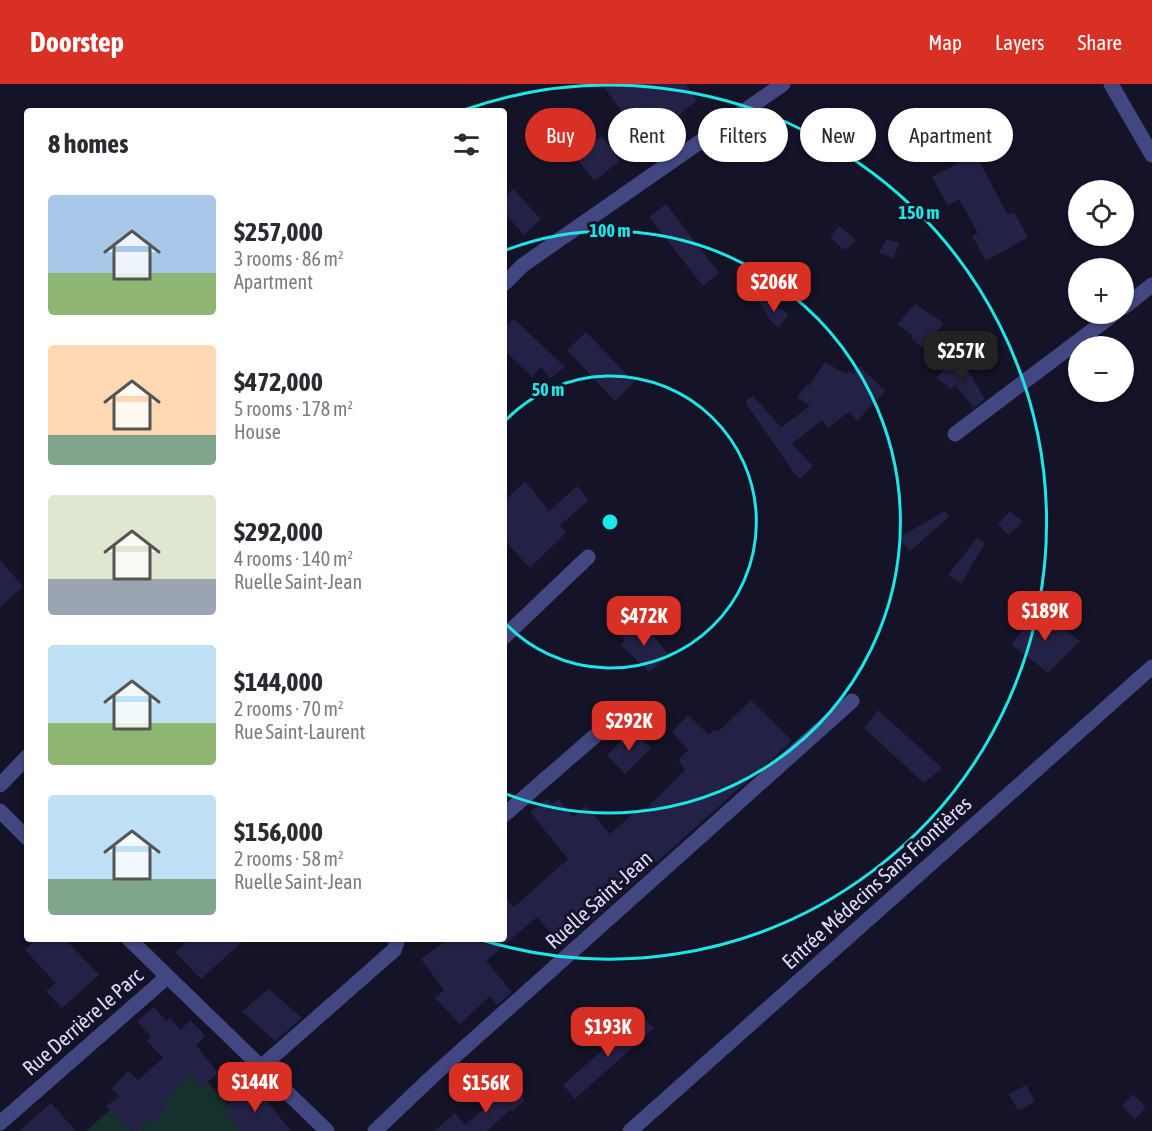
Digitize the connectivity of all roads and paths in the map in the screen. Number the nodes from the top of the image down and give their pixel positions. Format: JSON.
{"nodes":[{"id":1,"x":783,"y":84,"type":"edge"},
{"id":2,"x":1111,"y":84,"type":"edge"},
{"id":3,"x":1152,"y":155,"type":"edge"},
{"id":4,"x":507,"y":281,"type":"edge"},
{"id":5,"x":1152,"y":285,"type":"edge"},
{"id":6,"x":1134,"y":299,"type":"edge"},
{"id":7,"x":1101,"y":324,"type":"edge"},
{"id":8,"x":955,"y":434,"type":"dead end"},
{"id":9,"x":588,"y":556,"type":"dead end"},
{"id":10,"x":507,"y":634,"type":"edge"},
{"id":11,"x":1152,"y":667,"type":"edge"},
{"id":12,"x":852,"y":701,"type":"dead end"},
{"id":13,"x":596,"y":735,"type":"dead end"},
{"id":14,"x":24,"y":760,"type":"edge"},
{"id":15,"x":0,"y":785,"type":"edge"},
{"id":16,"x":0,"y":811,"type":"edge"},
{"id":17,"x":507,"y":812,"type":"edge"},
{"id":18,"x":24,"y":835,"type":"edge"},
{"id":19,"x":132,"y":942,"type":"edge"},
{"id":20,"x":397,"y":942,"type":"edge"},
{"id":21,"x":167,"y":977,"type":"junction"},
{"id":22,"x":261,"y":1067,"type":"junction"},
{"id":23,"x":0,"y":1123,"type":"edge"},
{"id":24,"x":327,"y":1131,"type":"edge"},
{"id":25,"x":375,"y":1131,"type":"edge"},
{"id":26,"x":630,"y":1131,"type":"edge"}],
"edges":[{"from":1,"to":4,"type":"street"},
{"from":2,"to":3,"type":"street"},
{"from":5,"to":6,"type":"street"},
{"from":7,"to":8,"type":"street"},
{"from":9,"to":10,"type":"street"},
{"from":11,"to":26,"type":"street","name":"Entrée Médecins Sans Frontières"},
{"from":12,"to":25,"type":"street","name":"Ruelle Saint-Jean"},
{"from":13,"to":17,"type":"street"},
{"from":14,"to":15,"type":"street"},
{"from":16,"to":18,"type":"street"},
{"from":19,"to":21,"type":"street"},
{"from":20,"to":22,"type":"street"},
{"from":21,"to":22,"type":"street"},
{"from":21,"to":23,"type":"street","name":"Rue Derrière le Parc"},
{"from":22,"to":24,"type":"street"}]}
